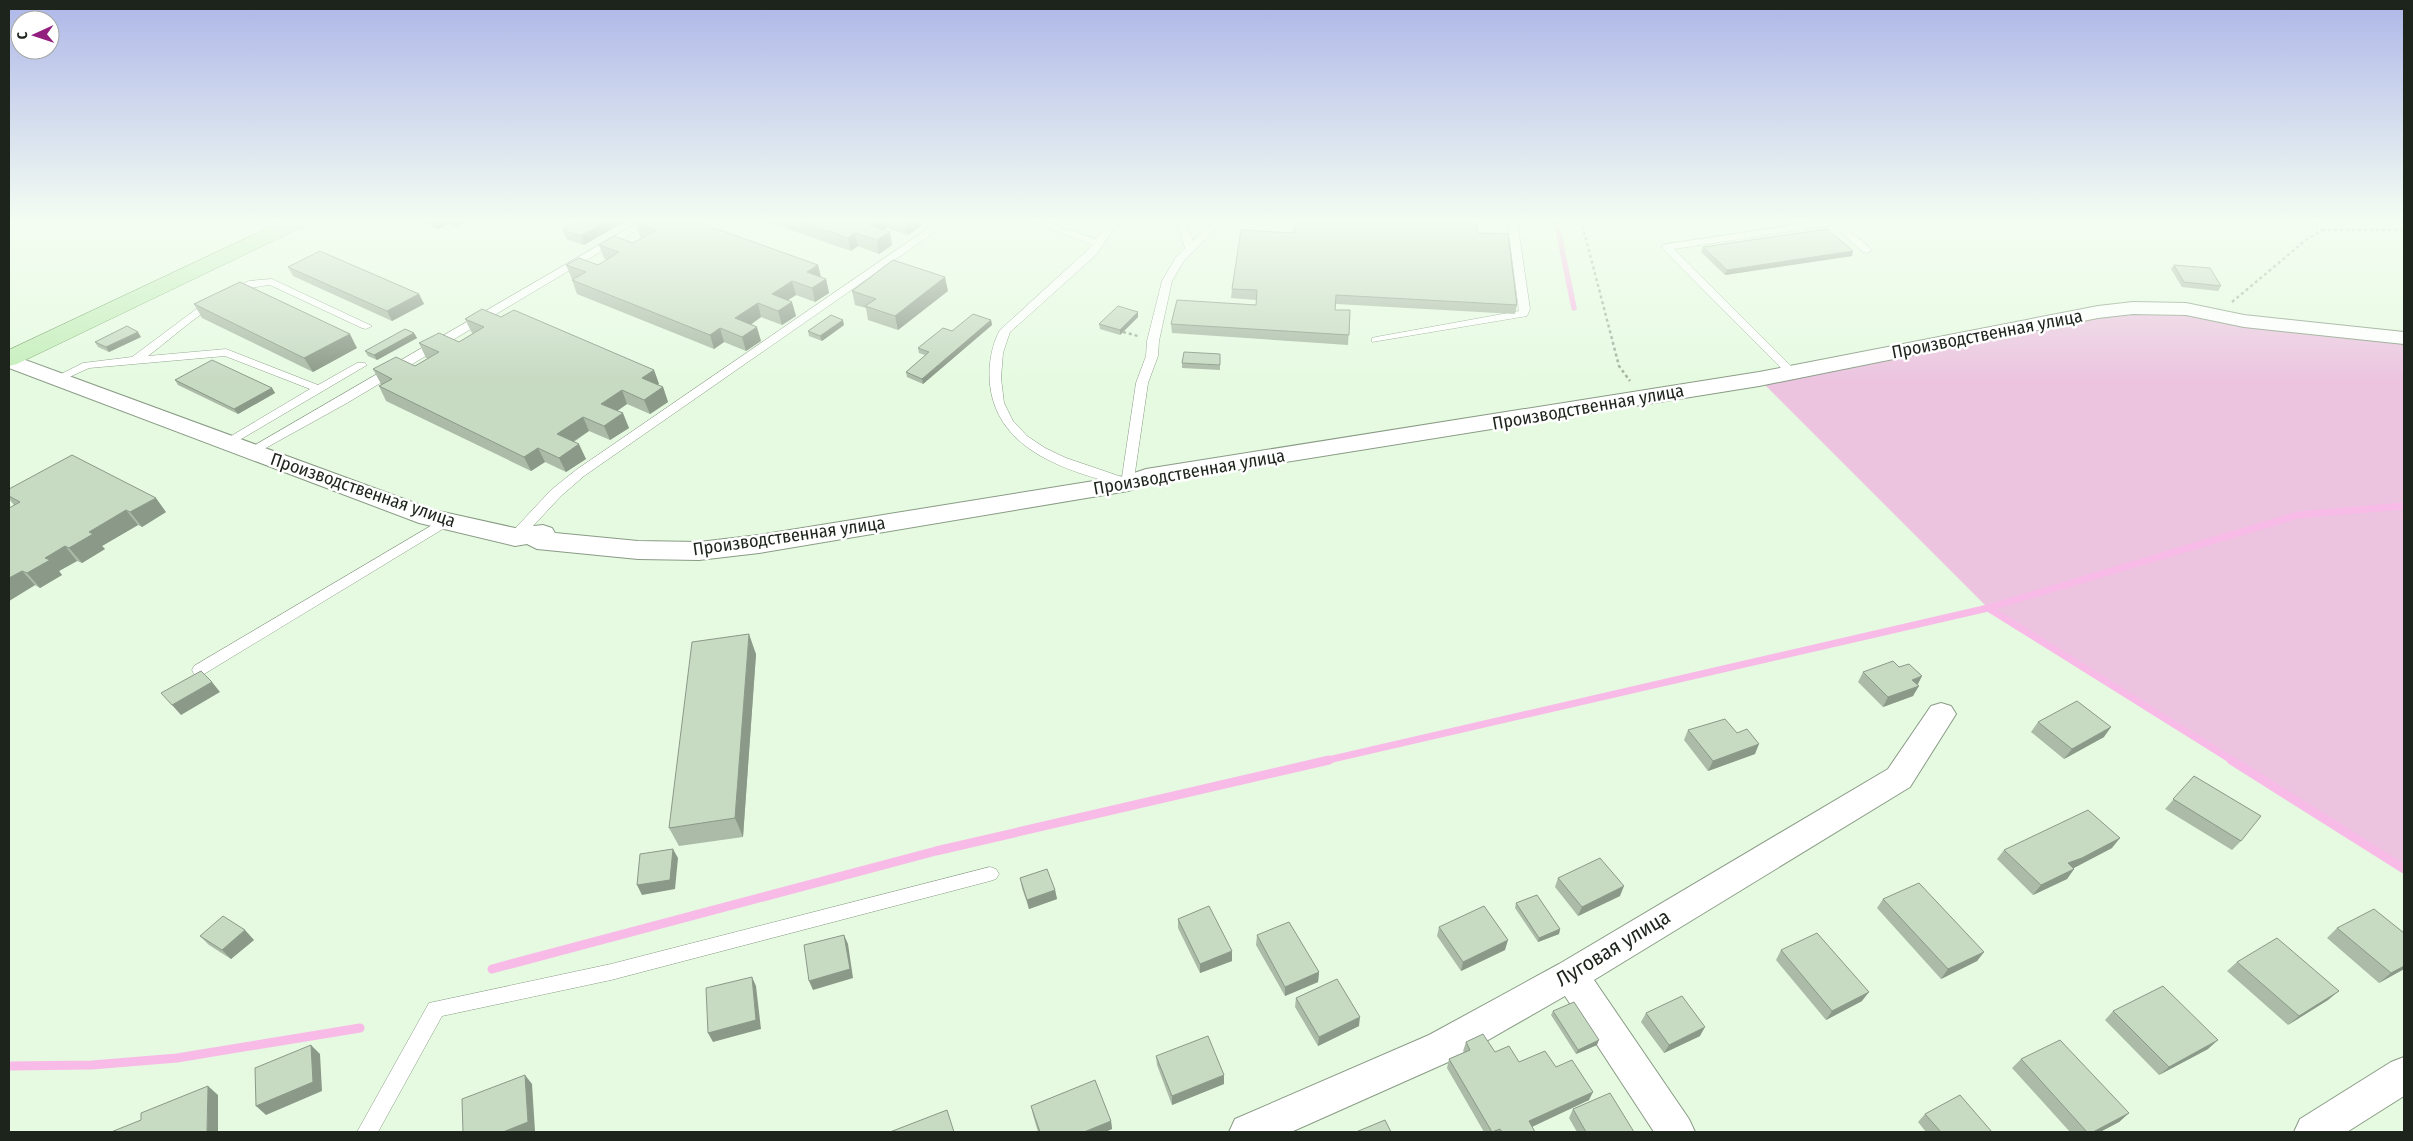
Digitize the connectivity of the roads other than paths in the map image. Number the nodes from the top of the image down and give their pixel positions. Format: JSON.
{"nodes":[{"id":1,"x":190,"y":273,"type":"edge"},
{"id":2,"x":558,"y":273,"type":"edge"},
{"id":3,"x":870,"y":273,"type":"edge"},
{"id":4,"x":1068,"y":273,"type":"edge"},
{"id":5,"x":1172,"y":273,"type":"edge"},
{"id":6,"x":1520,"y":273,"type":"edge"},
{"id":7,"x":1692,"y":273,"type":"edge"},
{"id":8,"x":366,"y":326,"type":"dead end"},
{"id":9,"x":2404,"y":338,"type":"edge"},
{"id":10,"x":1376,"y":340,"type":"dead end"},
{"id":11,"x":136,"y":359,"type":"junction"},
{"id":12,"x":9,"y":360,"type":"edge"},
{"id":13,"x":361,"y":365,"type":"dead end"},
{"id":14,"x":1792,"y":373,"type":"junction"},
{"id":15,"x":59,"y":378,"type":"junction"},
{"id":16,"x":319,"y":389,"type":"junction"},
{"id":17,"x":227,"y":442,"type":"junction"},
{"id":18,"x":251,"y":451,"type":"junction"},
{"id":19,"x":1128,"y":483,"type":"junction"},
{"id":20,"x":446,"y":521,"type":"junction"},
{"id":21,"x":515,"y":536,"type":"junction"},
{"id":22,"x":199,"y":670,"type":"edge"},
{"id":23,"x":1941,"y":714,"type":"dead end"},
{"id":24,"x":990,"y":874,"type":"dead end"},
{"id":25,"x":1571,"y":975,"type":"junction"},
{"id":26,"x":2404,"y":1075,"type":"edge"},
{"id":27,"x":367,"y":1132,"type":"edge"},
{"id":28,"x":1248,"y":1132,"type":"edge"},
{"id":29,"x":1676,"y":1132,"type":"edge"},
{"id":30,"x":2313,"y":1132,"type":"edge"}],
"edges":[{"from":1,"to":12,"type":"main road"},
{"from":2,"to":18,"type":"lane"},
{"from":3,"to":21,"type":"lane"},
{"from":4,"to":19,"type":"lane"},
{"from":5,"to":19,"type":"lane"},
{"from":6,"to":10,"type":"lane"},
{"from":7,"to":14,"type":"lane"},
{"from":8,"to":11,"type":"lane"},
{"from":9,"to":14,"type":"street","name":"Производственная улица"},
{"from":11,"to":15,"type":"lane"},
{"from":11,"to":16,"type":"lane"},
{"from":12,"to":15,"type":"street","name":"Производственная улица"},
{"from":13,"to":16,"type":"lane"},
{"from":14,"to":19,"type":"street","name":"Производственная улица"},
{"from":15,"to":17,"type":"street","name":"Производственная улица"},
{"from":16,"to":17,"type":"lane"},
{"from":17,"to":18,"type":"street","name":"Производственная улица"},
{"from":18,"to":20,"type":"street","name":"Производственная улица"},
{"from":19,"to":21,"type":"street","name":"Производственная улица"},
{"from":20,"to":21,"type":"street","name":"Производственная улица"},
{"from":20,"to":22,"type":"lane"},
{"from":23,"to":25,"type":"street","name":"Луговая улица"},
{"from":24,"to":27,"type":"lane"},
{"from":25,"to":28,"type":"street","name":"Луговая улица"},
{"from":25,"to":29,"type":"street"},
{"from":26,"to":30,"type":"street"}]}
